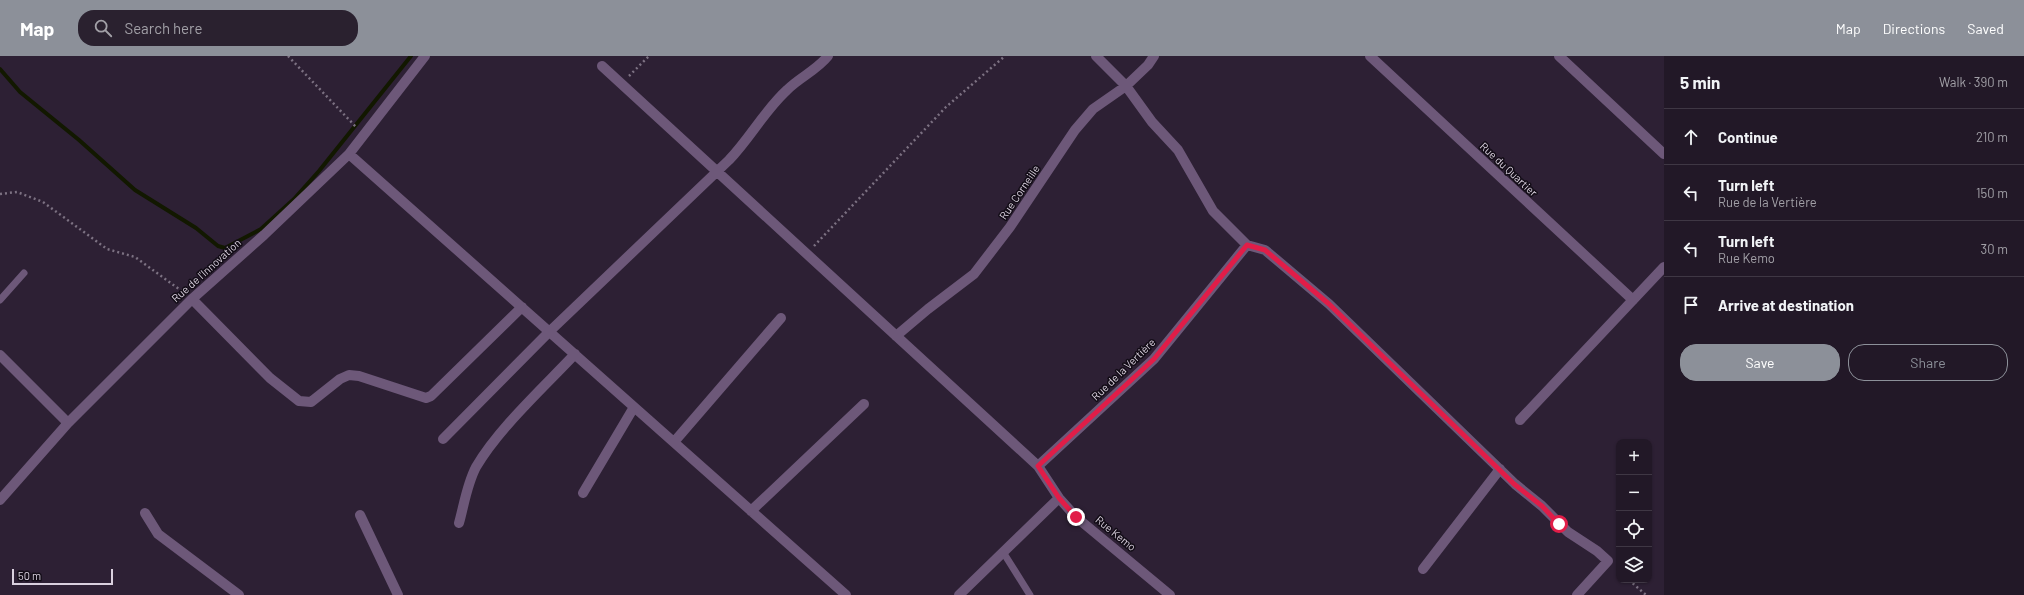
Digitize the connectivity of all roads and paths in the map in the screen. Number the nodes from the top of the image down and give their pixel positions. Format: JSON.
{"nodes":[{"id":1,"x":288,"y":56,"type":"edge"},
{"id":2,"x":425,"y":56,"type":"edge"},
{"id":3,"x":649,"y":56,"type":"edge"},
{"id":4,"x":828,"y":56,"type":"edge"},
{"id":5,"x":1005,"y":56,"type":"edge"},
{"id":6,"x":1096,"y":56,"type":"edge"},
{"id":7,"x":1154,"y":56,"type":"edge"},
{"id":8,"x":1370,"y":56,"type":"edge"},
{"id":9,"x":1559,"y":56,"type":"edge"},
{"id":10,"x":602,"y":66,"type":"dead end"},
{"id":11,"x":621,"y":84,"type":"junction"},
{"id":12,"x":1126,"y":86,"type":"junction"},
{"id":13,"x":357,"y":128,"type":"dead end"},
{"id":14,"x":349,"y":154,"type":"junction"},
{"id":15,"x":1664,"y":154,"type":"edge"},
{"id":16,"x":716,"y":172,"type":"junction"},
{"id":17,"x":0,"y":194,"type":"edge"},
{"id":18,"x":1247,"y":245,"type":"junction"},
{"id":19,"x":807,"y":254,"type":"junction"},
{"id":20,"x":1664,"y":267,"type":"edge"},
{"id":21,"x":24,"y":273,"type":"dead end"},
{"id":22,"x":192,"y":299,"type":"junction"},
{"id":23,"x":0,"y":300,"type":"edge"},
{"id":24,"x":1633,"y":300,"type":"junction"},
{"id":25,"x":522,"y":307,"type":"junction"},
{"id":26,"x":781,"y":318,"type":"dead end"},
{"id":27,"x":549,"y":332,"type":"junction"},
{"id":28,"x":896,"y":336,"type":"junction"},
{"id":29,"x":575,"y":354,"type":"junction"},
{"id":30,"x":0,"y":355,"type":"edge"},
{"id":31,"x":864,"y":404,"type":"dead end"},
{"id":32,"x":634,"y":407,"type":"junction"},
{"id":33,"x":1520,"y":420,"type":"dead end"},
{"id":34,"x":68,"y":423,"type":"junction"},
{"id":35,"x":443,"y":439,"type":"dead end"},
{"id":36,"x":674,"y":442,"type":"junction"},
{"id":37,"x":1038,"y":466,"type":"junction"},
{"id":38,"x":1500,"y":469,"type":"junction"},
{"id":39,"x":583,"y":493,"type":"dead end"},
{"id":40,"x":1059,"y":498,"type":"junction"},
{"id":41,"x":0,"y":500,"type":"edge"},
{"id":42,"x":751,"y":511,"type":"junction"},
{"id":43,"x":144,"y":513,"type":"dead end"},
{"id":44,"x":360,"y":515,"type":"dead end"},
{"id":45,"x":460,"y":523,"type":"dead end"},
{"id":46,"x":1003,"y":552,"type":"junction"},
{"id":47,"x":1423,"y":569,"type":"dead end"},
{"id":48,"x":1632,"y":583,"type":"edge"},
{"id":49,"x":239,"y":595,"type":"edge"},
{"id":50,"x":398,"y":595,"type":"edge"},
{"id":51,"x":846,"y":595,"type":"edge"},
{"id":52,"x":959,"y":595,"type":"edge"},
{"id":53,"x":1030,"y":595,"type":"edge"},
{"id":54,"x":1170,"y":595,"type":"edge"},
{"id":55,"x":1577,"y":595,"type":"edge"},
{"id":56,"x":1646,"y":595,"type":"edge"}],
"edges":[{"from":1,"to":13,"type":"path"},
{"from":2,"to":14,"type":"street","name":"Rue de l'Innovation"},
{"from":3,"to":11,"type":"path"},
{"from":4,"to":16,"type":"street"},
{"from":5,"to":19,"type":"path"},
{"from":6,"to":12,"type":"street"},
{"from":7,"to":12,"type":"street","name":"Rue Corneille"},
{"from":8,"to":24,"type":"street","name":"Rue du Quartier"},
{"from":9,"to":15,"type":"street"},
{"from":10,"to":11,"type":"street","name":"Rue Kemo"},
{"from":11,"to":16,"type":"street","name":"Rue Kemo"},
{"from":12,"to":18,"type":"street"},
{"from":12,"to":28,"type":"street","name":"Rue Corneille"},
{"from":14,"to":22,"type":"street","name":"Rue de l'Innovation"},
{"from":14,"to":25,"type":"street"},
{"from":16,"to":19,"type":"street","name":"Rue Kemo"},
{"from":16,"to":27,"type":"street"},
{"from":17,"to":22,"type":"path"},
{"from":18,"to":37,"type":"street","name":"Rue de la Vertière"},
{"from":18,"to":38,"type":"street"},
{"from":19,"to":28,"type":"street","name":"Rue Kemo"},
{"from":20,"to":24,"type":"street"},
{"from":21,"to":23,"type":"lane"},
{"from":22,"to":25,"type":"street"},
{"from":22,"to":34,"type":"street","name":"Rue de l'Innovation"},
{"from":24,"to":33,"type":"street"},
{"from":25,"to":27,"type":"street"},
{"from":26,"to":36,"type":"street"},
{"from":27,"to":29,"type":"street"},
{"from":27,"to":35,"type":"street"},
{"from":28,"to":37,"type":"street","name":"Rue Kemo"},
{"from":29,"to":32,"type":"street"},
{"from":29,"to":45,"type":"street"},
{"from":30,"to":34,"type":"street"},
{"from":31,"to":42,"type":"street"},
{"from":32,"to":36,"type":"street"},
{"from":32,"to":39,"type":"street"},
{"from":34,"to":41,"type":"street","name":"Rue de l'Innovation"},
{"from":36,"to":42,"type":"street"},
{"from":37,"to":40,"type":"street","name":"Rue Kemo"},
{"from":38,"to":47,"type":"street"},
{"from":38,"to":55,"type":"street"},
{"from":40,"to":46,"type":"street"},
{"from":40,"to":54,"type":"street","name":"Rue Kemo"},
{"from":42,"to":51,"type":"street"},
{"from":43,"to":49,"type":"street"},
{"from":44,"to":50,"type":"street"},
{"from":46,"to":52,"type":"street"},
{"from":46,"to":53,"type":"lane"},
{"from":48,"to":56,"type":"path"}]}
